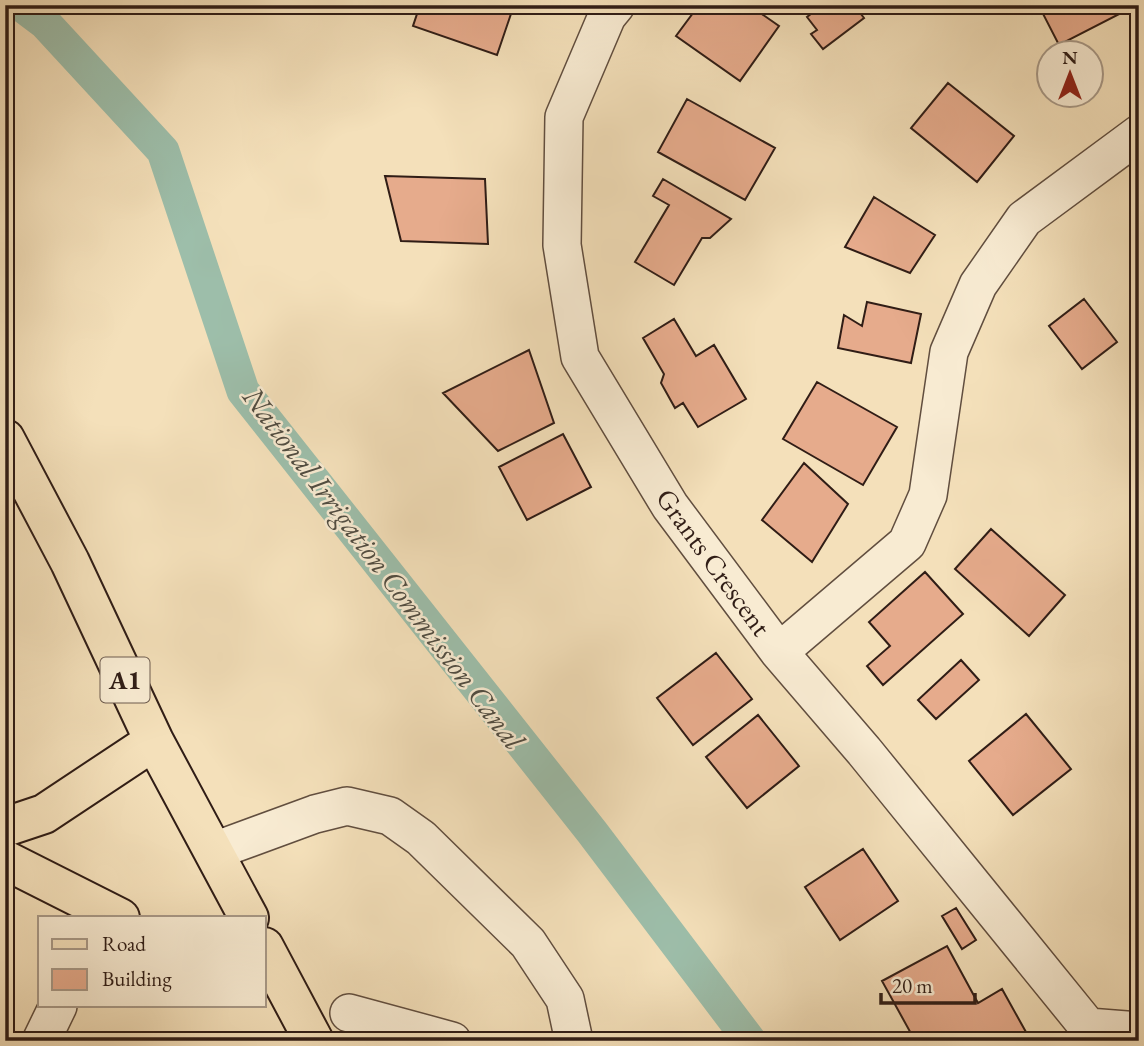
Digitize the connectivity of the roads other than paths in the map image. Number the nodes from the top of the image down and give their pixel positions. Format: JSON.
{"nodes":[{"id":1,"x":616,"y":5,"type":"edge"},
{"id":2,"x":1139,"y":134,"type":"edge"},
{"id":3,"x":5,"y":439,"type":"edge"},
{"id":4,"x":779,"y":652,"type":"junction"},
{"id":5,"x":154,"y":741,"type":"junction"},
{"id":6,"x":5,"y":827,"type":"edge"},
{"id":7,"x":214,"y":851,"type":"junction"},
{"id":8,"x":5,"y":860,"type":"edge"},
{"id":9,"x":101,"y":914,"type":"edge"},
{"id":10,"x":248,"y":916,"type":"edge"},
{"id":11,"x":266,"y":953,"type":"edge"},
{"id":12,"x":279,"y":994,"type":"edge"},
{"id":13,"x":58,"y":1007,"type":"edge"},
{"id":14,"x":349,"y":1013,"type":"dead end"},
{"id":15,"x":1139,"y":1031,"type":"edge"},
{"id":16,"x":1090,"y":1034,"type":"edge"},
{"id":17,"x":41,"y":1041,"type":"edge"},
{"id":18,"x":314,"y":1041,"type":"edge"},
{"id":19,"x":452,"y":1041,"type":"edge"},
{"id":20,"x":574,"y":1041,"type":"edge"}],
"edges":[{"from":1,"to":4,"type":"street","name":"Grants Crescent"},
{"from":2,"to":4,"type":"street"},
{"from":3,"to":5,"type":"main road","number":"A1"},
{"from":4,"to":16,"type":"street","name":"Grants Crescent"},
{"from":5,"to":6,"type":"main road"},
{"from":5,"to":7,"type":"main road","number":"A1"},
{"from":7,"to":10,"type":"main road","number":"A1"},
{"from":7,"to":20,"type":"street"},
{"from":8,"to":9,"type":"main road"},
{"from":11,"to":12,"type":"main road"},
{"from":12,"to":18,"type":"main road"},
{"from":13,"to":17,"type":"street"},
{"from":14,"to":19,"type":"street"},
{"from":15,"to":16,"type":"street"}]}
